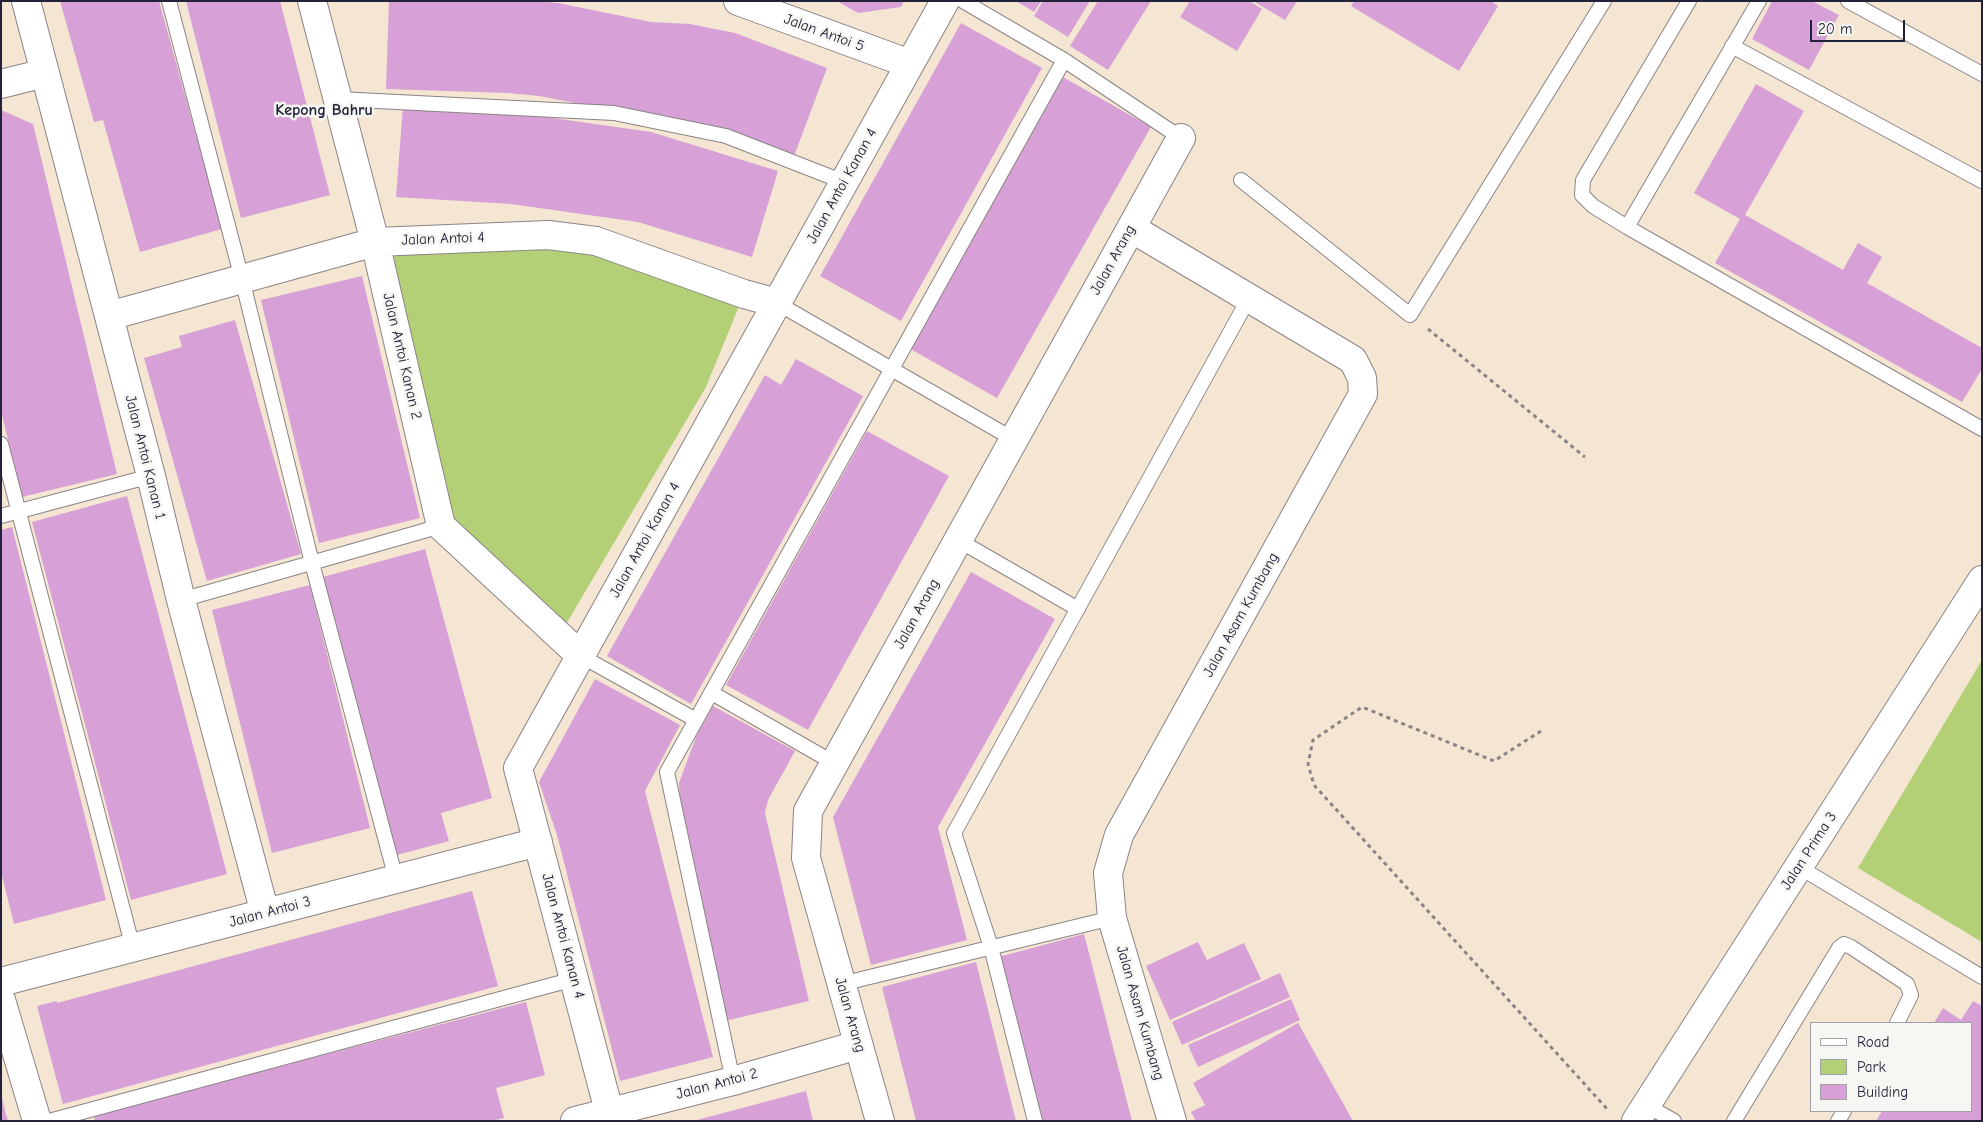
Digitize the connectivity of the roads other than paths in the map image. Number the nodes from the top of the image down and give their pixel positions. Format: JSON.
{"nodes":[{"id":1,"x":26,"y":1,"type":"edge"},
{"id":2,"x":169,"y":1,"type":"edge"},
{"id":3,"x":312,"y":1,"type":"edge"},
{"id":4,"x":738,"y":1,"type":"edge"},
{"id":5,"x":945,"y":1,"type":"edge"},
{"id":6,"x":963,"y":1,"type":"edge"},
{"id":7,"x":1604,"y":1,"type":"edge"},
{"id":8,"x":1689,"y":1,"type":"edge"},
{"id":9,"x":1759,"y":1,"type":"edge"},
{"id":10,"x":1848,"y":1,"type":"edge"},
{"id":11,"x":1732,"y":46,"type":"junction"},
{"id":12,"x":1064,"y":60,"type":"junction"},
{"id":13,"x":910,"y":64,"type":"junction"},
{"id":14,"x":45,"y":73,"type":"junction"},
{"id":15,"x":1982,"y":74,"type":"edge"},
{"id":16,"x":1,"y":84,"type":"edge"},
{"id":17,"x":338,"y":99,"type":"junction"},
{"id":18,"x":1181,"y":138,"type":"joint"},
{"id":19,"x":1241,"y":180,"type":"dead end"},
{"id":20,"x":1982,"y":181,"type":"edge"},
{"id":21,"x":844,"y":182,"type":"junction"},
{"id":22,"x":1131,"y":228,"type":"junction"},
{"id":23,"x":1627,"y":228,"type":"junction"},
{"id":24,"x":375,"y":242,"type":"junction"},
{"id":25,"x":242,"y":279,"type":"junction"},
{"id":26,"x":1249,"y":298,"type":"junction"},
{"id":27,"x":777,"y":303,"type":"junction"},
{"id":28,"x":109,"y":316,"type":"junction"},
{"id":29,"x":891,"y":369,"type":"junction"},
{"id":30,"x":1982,"y":429,"type":"edge"},
{"id":31,"x":1013,"y":439,"type":"junction"},
{"id":32,"x":1,"y":444,"type":"edge"},
{"id":33,"x":151,"y":476,"type":"junction"},
{"id":34,"x":19,"y":511,"type":"junction"},
{"id":35,"x":1,"y":516,"type":"edge"},
{"id":36,"x":441,"y":526,"type":"junction"},
{"id":37,"x":958,"y":540,"type":"junction"},
{"id":38,"x":312,"y":563,"type":"junction"},
{"id":39,"x":1982,"y":580,"type":"edge"},
{"id":40,"x":181,"y":600,"type":"junction"},
{"id":41,"x":1078,"y":609,"type":"junction"},
{"id":42,"x":581,"y":656,"type":"junction"},
{"id":43,"x":712,"y":693,"type":"junction"},
{"id":44,"x":696,"y":720,"type":"junction"},
{"id":45,"x":834,"y":763,"type":"junction"},
{"id":46,"x":538,"y":842,"type":"junction"},
{"id":47,"x":1799,"y":867,"type":"junction"},
{"id":48,"x":396,"y":879,"type":"junction"},
{"id":49,"x":265,"y":913,"type":"junction"},
{"id":50,"x":1112,"y":918,"type":"junction"},
{"id":51,"x":133,"y":948,"type":"junction"},
{"id":52,"x":991,"y":948,"type":"junction"},
{"id":53,"x":1982,"y":977,"type":"edge"},
{"id":54,"x":574,"y":979,"type":"junction"},
{"id":55,"x":1,"y":982,"type":"edge"},
{"id":56,"x":841,"y":984,"type":"junction"},
{"id":57,"x":1,"y":1000,"type":"edge"},
{"id":58,"x":1898,"y":1022,"type":"edge"},
{"id":59,"x":858,"y":1045,"type":"junction"},
{"id":60,"x":733,"y":1081,"type":"junction"},
{"id":61,"x":609,"y":1111,"type":"junction"},
{"id":62,"x":1631,"y":1113,"type":"edge"},
{"id":63,"x":37,"y":1121,"type":"edge"},
{"id":64,"x":50,"y":1121,"type":"edge"},
{"id":65,"x":575,"y":1121,"type":"edge"},
{"id":66,"x":880,"y":1121,"type":"edge"},
{"id":67,"x":1035,"y":1121,"type":"edge"},
{"id":68,"x":1172,"y":1121,"type":"edge"},
{"id":69,"x":1674,"y":1121,"type":"edge"},
{"id":70,"x":1734,"y":1121,"type":"edge"}],
"edges":[{"from":1,"to":14,"type":"street","name":"Jalan Antoi Kanan 1"},
{"from":2,"to":25,"type":"lane"},
{"from":3,"to":17,"type":"street","name":"Jalan Antoi Kanan 2"},
{"from":4,"to":13,"type":"street","name":"Jalan Antoi 5"},
{"from":5,"to":13,"type":"street","name":"Jalan Antoi Kanan 4"},
{"from":6,"to":12,"type":"lane"},
{"from":7,"to":19,"type":"lane"},
{"from":8,"to":23,"type":"lane"},
{"from":9,"to":11,"type":"lane"},
{"from":10,"to":15,"type":"lane"},
{"from":11,"to":20,"type":"lane"},
{"from":11,"to":23,"type":"lane"},
{"from":12,"to":18,"type":"lane"},
{"from":12,"to":29,"type":"lane"},
{"from":13,"to":21,"type":"street","name":"Jalan Antoi Kanan 4"},
{"from":14,"to":16,"type":"street"},
{"from":14,"to":28,"type":"street","name":"Jalan Antoi Kanan 1"},
{"from":17,"to":21,"type":"lane"},
{"from":17,"to":24,"type":"street","name":"Jalan Antoi Kanan 2"},
{"from":18,"to":22,"type":"street","name":"Jalan Arang"},
{"from":21,"to":27,"type":"street","name":"Jalan Antoi Kanan 4"},
{"from":22,"to":26,"type":"street","name":"Jalan Asam Kumbang"},
{"from":22,"to":31,"type":"street","name":"Jalan Arang"},
{"from":23,"to":30,"type":"lane"},
{"from":24,"to":25,"type":"street","name":"Jalan Antoi 4"},
{"from":24,"to":27,"type":"street","name":"Jalan Antoi 4"},
{"from":24,"to":36,"type":"street","name":"Jalan Antoi Kanan 2"},
{"from":25,"to":28,"type":"street","name":"Jalan Antoi 4"},
{"from":25,"to":38,"type":"lane"},
{"from":26,"to":41,"type":"lane"},
{"from":26,"to":50,"type":"street","name":"Jalan Asam Kumbang"},
{"from":27,"to":29,"type":"lane"},
{"from":27,"to":42,"type":"street","name":"Jalan Antoi Kanan 4"},
{"from":28,"to":33,"type":"street","name":"Jalan Antoi Kanan 1"},
{"from":29,"to":31,"type":"lane"},
{"from":29,"to":43,"type":"lane"},
{"from":31,"to":37,"type":"street","name":"Jalan Arang"},
{"from":32,"to":34,"type":"lane"},
{"from":33,"to":34,"type":"lane"},
{"from":33,"to":40,"type":"street","name":"Jalan Antoi Kanan 1"},
{"from":34,"to":35,"type":"lane"},
{"from":34,"to":51,"type":"lane"},
{"from":36,"to":38,"type":"lane"},
{"from":36,"to":42,"type":"street"},
{"from":37,"to":41,"type":"lane"},
{"from":37,"to":45,"type":"street","name":"Jalan Arang"},
{"from":38,"to":40,"type":"lane"},
{"from":38,"to":48,"type":"lane"},
{"from":39,"to":47,"type":"street","name":"Jalan Prima 3"},
{"from":40,"to":49,"type":"street","name":"Jalan Antoi Kanan 1"},
{"from":41,"to":52,"type":"lane"},
{"from":42,"to":44,"type":"lane"},
{"from":42,"to":46,"type":"street","name":"Jalan Antoi Kanan 4"},
{"from":43,"to":44,"type":"lane"},
{"from":43,"to":45,"type":"lane"},
{"from":44,"to":60,"type":"lane"},
{"from":45,"to":56,"type":"street","name":"Jalan Arang"},
{"from":46,"to":48,"type":"street","name":"Jalan Antoi 3"},
{"from":46,"to":54,"type":"street","name":"Jalan Antoi Kanan 4"},
{"from":47,"to":53,"type":"lane"},
{"from":47,"to":62,"type":"street","name":"Jalan Prima 3"},
{"from":48,"to":49,"type":"street","name":"Jalan Antoi 3"},
{"from":49,"to":51,"type":"street","name":"Jalan Antoi 3"},
{"from":50,"to":52,"type":"lane"},
{"from":50,"to":68,"type":"street","name":"Jalan Asam Kumbang"},
{"from":51,"to":55,"type":"street","name":"Jalan Antoi 3"},
{"from":52,"to":56,"type":"lane"},
{"from":52,"to":67,"type":"lane"},
{"from":54,"to":61,"type":"street","name":"Jalan Antoi Kanan 4"},
{"from":54,"to":64,"type":"lane"},
{"from":56,"to":59,"type":"street","name":"Jalan Arang"},
{"from":57,"to":63,"type":"street"},
{"from":58,"to":70,"type":"lane"},
{"from":59,"to":60,"type":"street","name":"Jalan Antoi 2"},
{"from":59,"to":66,"type":"street","name":"Jalan Arang"},
{"from":60,"to":61,"type":"street","name":"Jalan Antoi 2"},
{"from":61,"to":65,"type":"street","name":"Jalan Antoi 2"},
{"from":62,"to":69,"type":"lane"}]}
